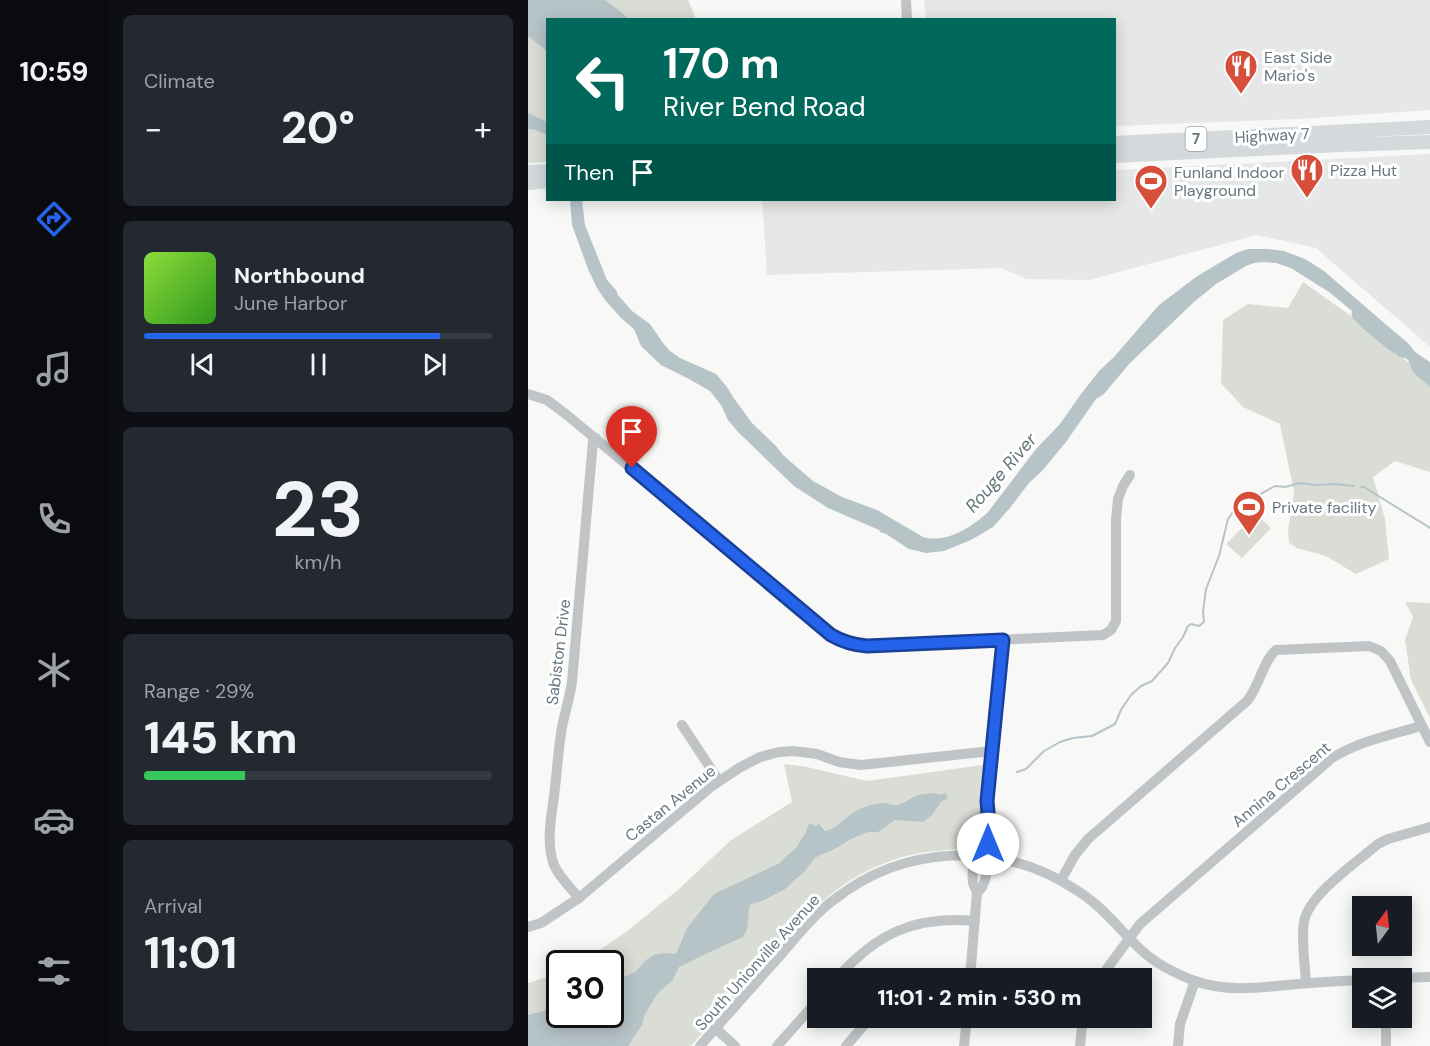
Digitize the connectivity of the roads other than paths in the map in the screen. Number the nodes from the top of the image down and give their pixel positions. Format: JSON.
{"nodes":[{"id":1,"x":906,"y":0,"type":"edge"},
{"id":2,"x":907,"y":18,"type":"edge"},
{"id":3,"x":1430,"y":127,"type":"edge"},
{"id":4,"x":1430,"y":142,"type":"edge"},
{"id":5,"x":1116,"y":143,"type":"edge"},
{"id":6,"x":1116,"y":156,"type":"edge"},
{"id":7,"x":546,"y":171,"type":"edge"},
{"id":8,"x":528,"y":172,"type":"edge"},
{"id":9,"x":546,"y":181,"type":"edge"},
{"id":10,"x":528,"y":183,"type":"edge"},
{"id":11,"x":528,"y":394,"type":"edge"},
{"id":12,"x":596,"y":438,"type":"junction"},
{"id":13,"x":1130,"y":475,"type":"dead end"},
{"id":14,"x":1003,"y":640,"type":"junction"},
{"id":15,"x":682,"y":725,"type":"dead end"},
{"id":16,"x":1421,"y":726,"type":"junction"},
{"id":17,"x":1430,"y":742,"type":"edge"},
{"id":18,"x":992,"y":751,"type":"junction"},
{"id":19,"x":719,"y":781,"type":"junction"},
{"id":20,"x":987,"y":801,"type":"junction"},
{"id":21,"x":1430,"y":827,"type":"edge"},
{"id":22,"x":975,"y":855,"type":"junction"},
{"id":23,"x":987,"y":856,"type":"junction"},
{"id":24,"x":1062,"y":880,"type":"junction"},
{"id":25,"x":977,"y":892,"type":"junction"},
{"id":26,"x":579,"y":898,"type":"junction"},
{"id":27,"x":975,"y":921,"type":"junction"},
{"id":28,"x":528,"y":927,"type":"edge"},
{"id":29,"x":1129,"y":938,"type":"junction"},
{"id":30,"x":846,"y":968,"type":"edge"},
{"id":31,"x":971,"y":968,"type":"edge"},
{"id":32,"x":1107,"y":968,"type":"edge"},
{"id":33,"x":1412,"y":977,"type":"edge"},
{"id":34,"x":1430,"y":977,"type":"edge"},
{"id":35,"x":1195,"y":981,"type":"junction"},
{"id":36,"x":1352,"y":981,"type":"edge"},
{"id":37,"x":1306,"y":983,"type":"junction"},
{"id":38,"x":807,"y":1012,"type":"edge"},
{"id":39,"x":715,"y":1028,"type":"junction"},
{"id":40,"x":862,"y":1028,"type":"edge"},
{"id":41,"x":966,"y":1028,"type":"edge"},
{"id":42,"x":1082,"y":1028,"type":"edge"},
{"id":43,"x":1386,"y":1028,"type":"edge"},
{"id":44,"x":700,"y":1046,"type":"edge"},
{"id":45,"x":735,"y":1046,"type":"edge"},
{"id":46,"x":777,"y":1046,"type":"edge"},
{"id":47,"x":846,"y":1046,"type":"edge"},
{"id":48,"x":964,"y":1046,"type":"edge"},
{"id":49,"x":1080,"y":1046,"type":"edge"},
{"id":50,"x":1178,"y":1046,"type":"edge"},
{"id":51,"x":1386,"y":1046,"type":"edge"}],
"edges":[{"from":1,"to":2,"type":"street"},
{"from":3,"to":5,"type":"main road","name":"Highway 7","number":"7"},
{"from":4,"to":6,"type":"main road","name":"Highway 7","number":"7"},
{"from":7,"to":8,"type":"main road"},
{"from":9,"to":10,"type":"main road"},
{"from":11,"to":12,"type":"street"},
{"from":12,"to":14,"type":"street"},
{"from":12,"to":26,"type":"street","name":"Sabiston Drive"},
{"from":13,"to":14,"type":"street"},
{"from":14,"to":18,"type":"street"},
{"from":15,"to":19,"type":"street"},
{"from":16,"to":17,"type":"street"},
{"from":16,"to":24,"type":"street"},
{"from":16,"to":29,"type":"street","name":"Annina Crescent"},
{"from":18,"to":19,"type":"street","name":"Castan Avenue"},
{"from":18,"to":20,"type":"street"},
{"from":19,"to":26,"type":"street","name":"Castan Avenue"},
{"from":20,"to":22,"type":"street"},
{"from":20,"to":23,"type":"street"},
{"from":21,"to":37,"type":"street"},
{"from":22,"to":23,"type":"street","name":"South Unionville Avenue"},
{"from":22,"to":25,"type":"street"},
{"from":22,"to":39,"type":"street","name":"South Unionville Avenue"},
{"from":23,"to":24,"type":"street","name":"South Unionville Avenue"},
{"from":23,"to":25,"type":"street"},
{"from":24,"to":29,"type":"street","name":"South Unionville Avenue"},
{"from":25,"to":27,"type":"street"},
{"from":26,"to":28,"type":"street","name":"Castan Avenue"},
{"from":27,"to":30,"type":"street"},
{"from":27,"to":31,"type":"street"},
{"from":29,"to":32,"type":"street","name":"Annina Crescent"},
{"from":29,"to":35,"type":"street","name":"South Unionville Avenue"},
{"from":33,"to":34,"type":"street"},
{"from":35,"to":37,"type":"street","name":"South Unionville Avenue"},
{"from":35,"to":50,"type":"street"},
{"from":36,"to":37,"type":"street","name":"South Unionville Avenue"},
{"from":38,"to":46,"type":"street"},
{"from":39,"to":44,"type":"street","name":"South Unionville Avenue"},
{"from":39,"to":45,"type":"street"},
{"from":40,"to":47,"type":"street"},
{"from":41,"to":48,"type":"street"},
{"from":42,"to":49,"type":"street"},
{"from":43,"to":51,"type":"street"}]}
